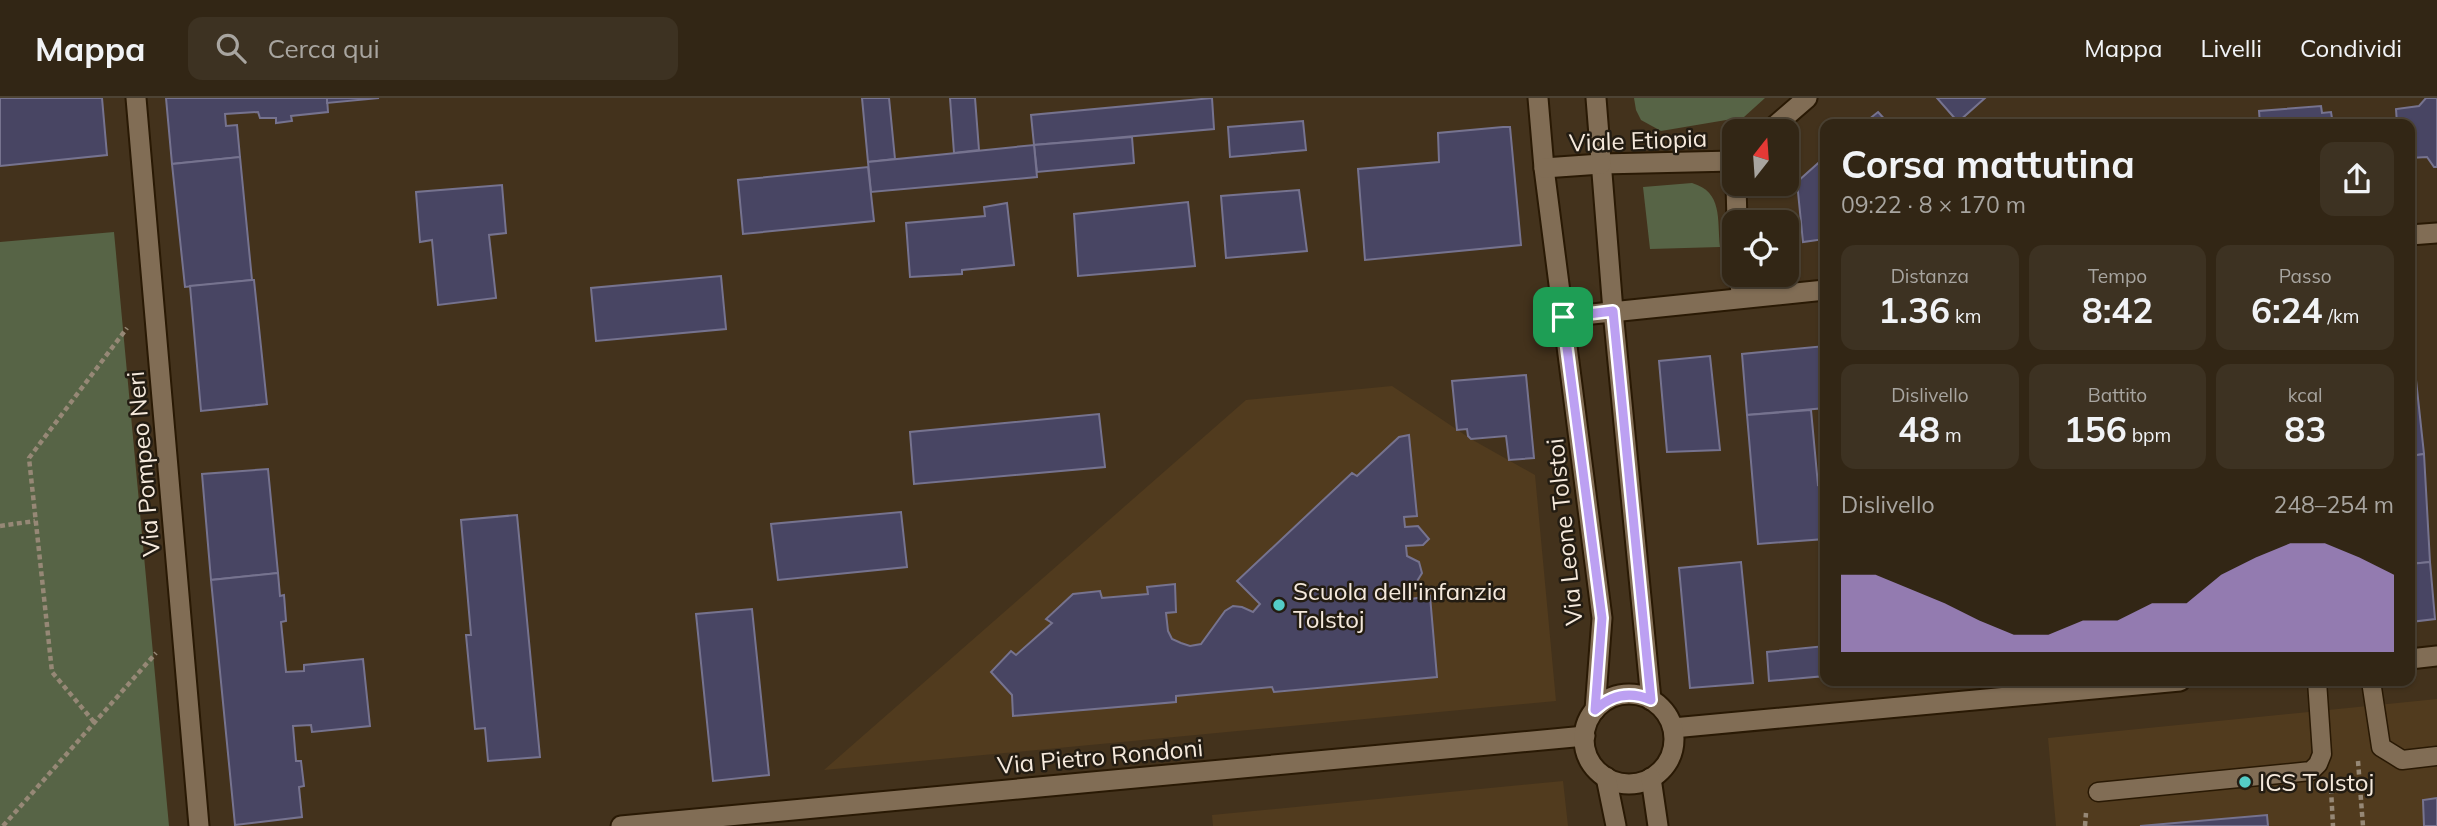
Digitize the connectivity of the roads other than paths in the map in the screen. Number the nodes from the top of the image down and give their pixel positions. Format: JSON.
{"nodes":[{"id":1,"x":136,"y":98,"type":"edge"},
{"id":2,"x":1538,"y":98,"type":"edge"},
{"id":3,"x":1596,"y":98,"type":"edge"},
{"id":4,"x":1807,"y":98,"type":"edge"},
{"id":5,"x":1783,"y":119,"type":"edge"},
{"id":6,"x":1722,"y":161,"type":"edge"},
{"id":7,"x":1601,"y":164,"type":"junction"},
{"id":8,"x":1544,"y":168,"type":"junction"},
{"id":9,"x":2437,"y":233,"type":"edge"},
{"id":10,"x":2415,"y":235,"type":"edge"},
{"id":11,"x":1741,"y":287,"type":"edge"},
{"id":12,"x":1820,"y":290,"type":"edge"},
{"id":13,"x":1741,"y":298,"type":"junction"},
{"id":14,"x":1613,"y":311,"type":"junction"},
{"id":15,"x":1563,"y":317,"type":"junction"},
{"id":16,"x":2437,"y":656,"type":"edge"},
{"id":17,"x":2415,"y":658,"type":"edge"},
{"id":18,"x":2126,"y":686,"type":"edge"},
{"id":19,"x":2317,"y":686,"type":"edge"},
{"id":20,"x":2372,"y":686,"type":"edge"},
{"id":21,"x":1651,"y":700,"type":"junction"},
{"id":22,"x":1595,"y":710,"type":"junction"},
{"id":23,"x":1673,"y":728,"type":"junction"},
{"id":24,"x":1585,"y":736,"type":"junction"},
{"id":25,"x":2437,"y":756,"type":"edge"},
{"id":26,"x":1606,"y":777,"type":"junction"},
{"id":27,"x":1651,"y":778,"type":"junction"},
{"id":28,"x":2098,"y":792,"type":"dead end"},
{"id":29,"x":808,"y":817,"type":"edge"},
{"id":30,"x":199,"y":826,"type":"edge"},
{"id":31,"x":621,"y":826,"type":"edge"},
{"id":32,"x":1616,"y":826,"type":"edge"},
{"id":33,"x":1658,"y":826,"type":"edge"}],
"edges":[{"from":1,"to":30,"type":"street","name":"Via Pompeo Neri"},
{"from":2,"to":8,"type":"street","name":"Via Leone Tolstoi"},
{"from":3,"to":7,"type":"street"},
{"from":4,"to":5,"type":"street"},
{"from":6,"to":7,"type":"street","name":"Viale Etiopia"},
{"from":7,"to":8,"type":"street","name":"Viale Etiopia"},
{"from":7,"to":14,"type":"street"},
{"from":8,"to":15,"type":"street","name":"Via Leone Tolstoi"},
{"from":9,"to":10,"type":"street"},
{"from":11,"to":13,"type":"street"},
{"from":12,"to":13,"type":"street"},
{"from":13,"to":14,"type":"street"},
{"from":14,"to":15,"type":"street"},
{"from":14,"to":21,"type":"street"},
{"from":15,"to":22,"type":"street","name":"Via Leone Tolstoi"},
{"from":16,"to":17,"type":"street"},
{"from":18,"to":23,"type":"street"},
{"from":19,"to":28,"type":"lane"},
{"from":20,"to":25,"type":"lane"},
{"from":21,"to":22,"type":"street"},
{"from":21,"to":23,"type":"street"},
{"from":22,"to":24,"type":"street","name":"Via Leone Tolstoi"},
{"from":23,"to":27,"type":"street"},
{"from":24,"to":26,"type":"street"},
{"from":24,"to":29,"type":"street","name":"Via Pietro Rondoni"},
{"from":26,"to":27,"type":"street"},
{"from":26,"to":32,"type":"street"},
{"from":27,"to":33,"type":"street"},
{"from":29,"to":31,"type":"street","name":"Via Pietro Rondoni"}]}
